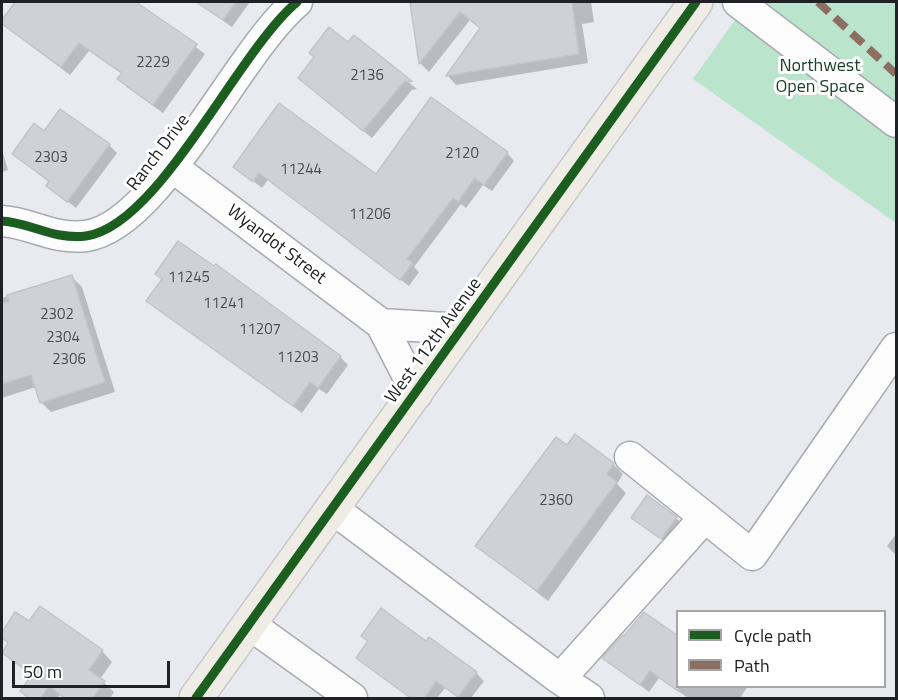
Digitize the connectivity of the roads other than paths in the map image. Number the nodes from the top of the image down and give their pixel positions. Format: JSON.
{"nodes":[{"id":1,"x":297,"y":2,"type":"edge"},
{"id":2,"x":696,"y":2,"type":"edge"},
{"id":3,"x":738,"y":2,"type":"edge"},
{"id":4,"x":897,"y":122,"type":"edge"},
{"id":5,"x":171,"y":166,"type":"junction"},
{"id":6,"x":2,"y":221,"type":"edge"},
{"id":7,"x":381,"y":324,"type":"junction"},
{"id":8,"x":463,"y":329,"type":"junction"},
{"id":9,"x":897,"y":348,"type":"edge"},
{"id":10,"x":417,"y":394,"type":"junction"},
{"id":11,"x":630,"y":457,"type":"dead end"},
{"id":12,"x":333,"y":509,"type":"junction"},
{"id":13,"x":705,"y":517,"type":"junction"},
{"id":14,"x":249,"y":624,"type":"junction"},
{"id":15,"x":560,"y":679,"type":"junction"},
{"id":16,"x":196,"y":699,"type":"edge"},
{"id":17,"x":352,"y":699,"type":"edge"},
{"id":18,"x":589,"y":699,"type":"edge"}],
"edges":[{"from":1,"to":5,"type":"street","name":"Ranch Drive"},
{"from":2,"to":8,"type":"main road","name":"West 112th Avenue"},
{"from":3,"to":4,"type":"street"},
{"from":5,"to":6,"type":"street","name":"Ranch Drive"},
{"from":5,"to":7,"type":"street","name":"Wyandot Street"},
{"from":7,"to":8,"type":"street"},
{"from":7,"to":10,"type":"street","name":"Wyandot Street"},
{"from":8,"to":10,"type":"main road","name":"West 112th Avenue"},
{"from":9,"to":13,"type":"street"},
{"from":10,"to":12,"type":"main road","name":"West 112th Avenue"},
{"from":11,"to":13,"type":"street"},
{"from":12,"to":14,"type":"main road","name":"West 112th Avenue"},
{"from":12,"to":15,"type":"street"},
{"from":13,"to":15,"type":"street"},
{"from":14,"to":16,"type":"main road","name":"West 112th Avenue"},
{"from":14,"to":17,"type":"street"},
{"from":15,"to":18,"type":"street"}]}
